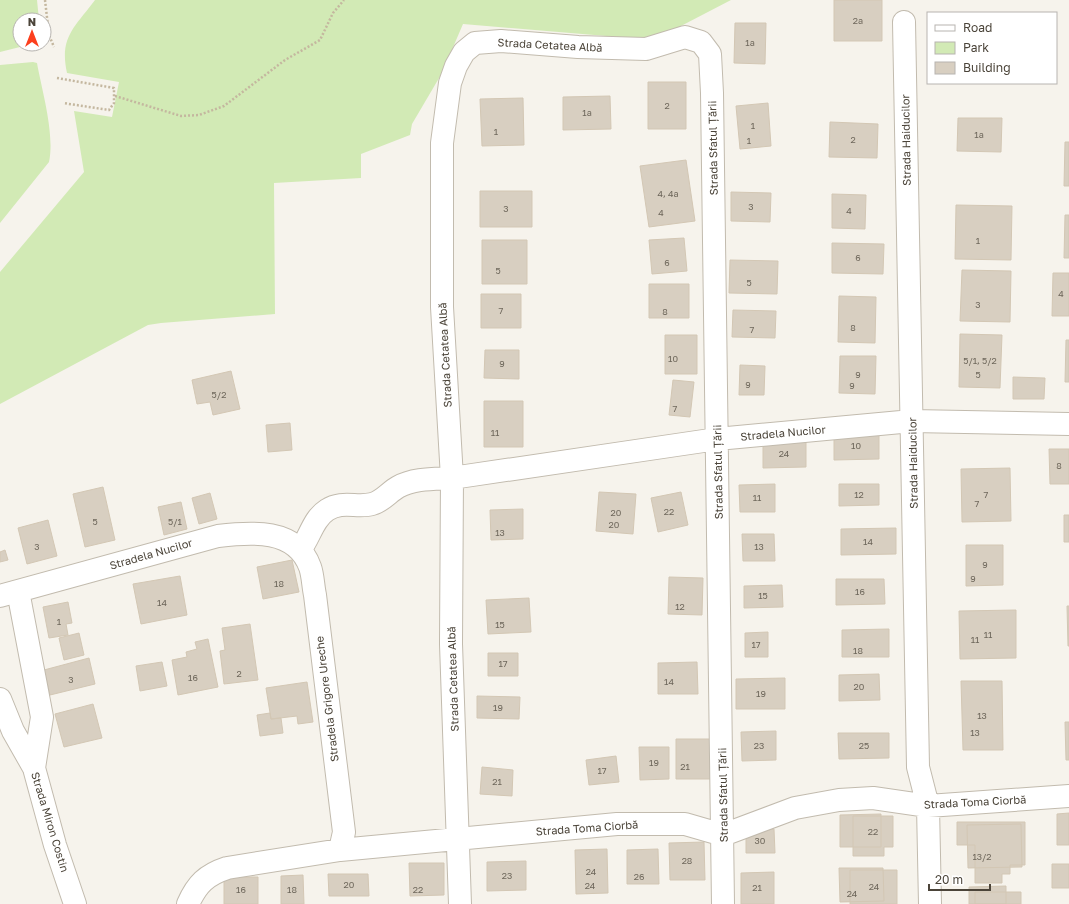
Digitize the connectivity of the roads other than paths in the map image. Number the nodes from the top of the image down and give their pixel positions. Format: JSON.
{"nodes":[{"id":1,"x":904,"y":22,"type":"dead end"},
{"id":2,"x":700,"y":42,"type":"joint"},
{"id":3,"x":912,"y":421,"type":"junction"},
{"id":4,"x":1069,"y":424,"type":"edge"},
{"id":5,"x":717,"y":439,"type":"junction"},
{"id":6,"x":452,"y":478,"type":"junction"},
{"id":7,"x":300,"y":550,"type":"junction"},
{"id":8,"x":9,"y":594,"type":"edge"},
{"id":9,"x":0,"y":699,"type":"edge"},
{"id":10,"x":34,"y":768,"type":"junction"},
{"id":11,"x":1069,"y":796,"type":"edge"},
{"id":12,"x":928,"y":806,"type":"junction"},
{"id":13,"x":723,"y":835,"type":"junction"},
{"id":14,"x":458,"y":838,"type":"junction"},
{"id":15,"x":340,"y":850,"type":"junction"},
{"id":16,"x":75,"y":904,"type":"edge"},
{"id":17,"x":188,"y":904,"type":"edge"},
{"id":18,"x":460,"y":904,"type":"edge"},
{"id":19,"x":723,"y":904,"type":"edge"},
{"id":20,"x":930,"y":904,"type":"edge"}],
"edges":[{"from":1,"to":3,"type":"street","name":"Strada Haiducilor"},
{"from":2,"to":5,"type":"street","name":"Strada Sfatul Țării"},
{"from":2,"to":6,"type":"street","name":"Strada Cetatea Albă"},
{"from":3,"to":4,"type":"street","name":"Stradela Nucilor"},
{"from":3,"to":5,"type":"street","name":"Stradela Nucilor"},
{"from":3,"to":12,"type":"street","name":"Strada Haiducilor"},
{"from":5,"to":6,"type":"street","name":"Stradela Nucilor"},
{"from":5,"to":13,"type":"street","name":"Strada Sfatul Țării"},
{"from":6,"to":7,"type":"street","name":"Stradela Nucilor"},
{"from":6,"to":14,"type":"street","name":"Strada Cetatea Albă"},
{"from":7,"to":8,"type":"street","name":"Stradela Nucilor"},
{"from":7,"to":15,"type":"street","name":"Stradela Grigore Ureche"},
{"from":8,"to":10,"type":"street"},
{"from":9,"to":10,"type":"street","name":"Strada Miron Costin"},
{"from":10,"to":16,"type":"street","name":"Strada Miron Costin"},
{"from":11,"to":12,"type":"street","name":"Strada Toma Ciorbă"},
{"from":12,"to":13,"type":"street","name":"Strada Toma Ciorbă"},
{"from":12,"to":20,"type":"street","name":"Strada Haiducilor"},
{"from":13,"to":14,"type":"street","name":"Strada Toma Ciorbă"},
{"from":13,"to":19,"type":"street","name":"Strada Sfatul Țării"},
{"from":14,"to":15,"type":"street","name":"Strada Toma Ciorbă"},
{"from":14,"to":18,"type":"street","name":"Strada Cetatea Albă"},
{"from":15,"to":17,"type":"street","name":"Strada Toma Ciorbă"}]}
